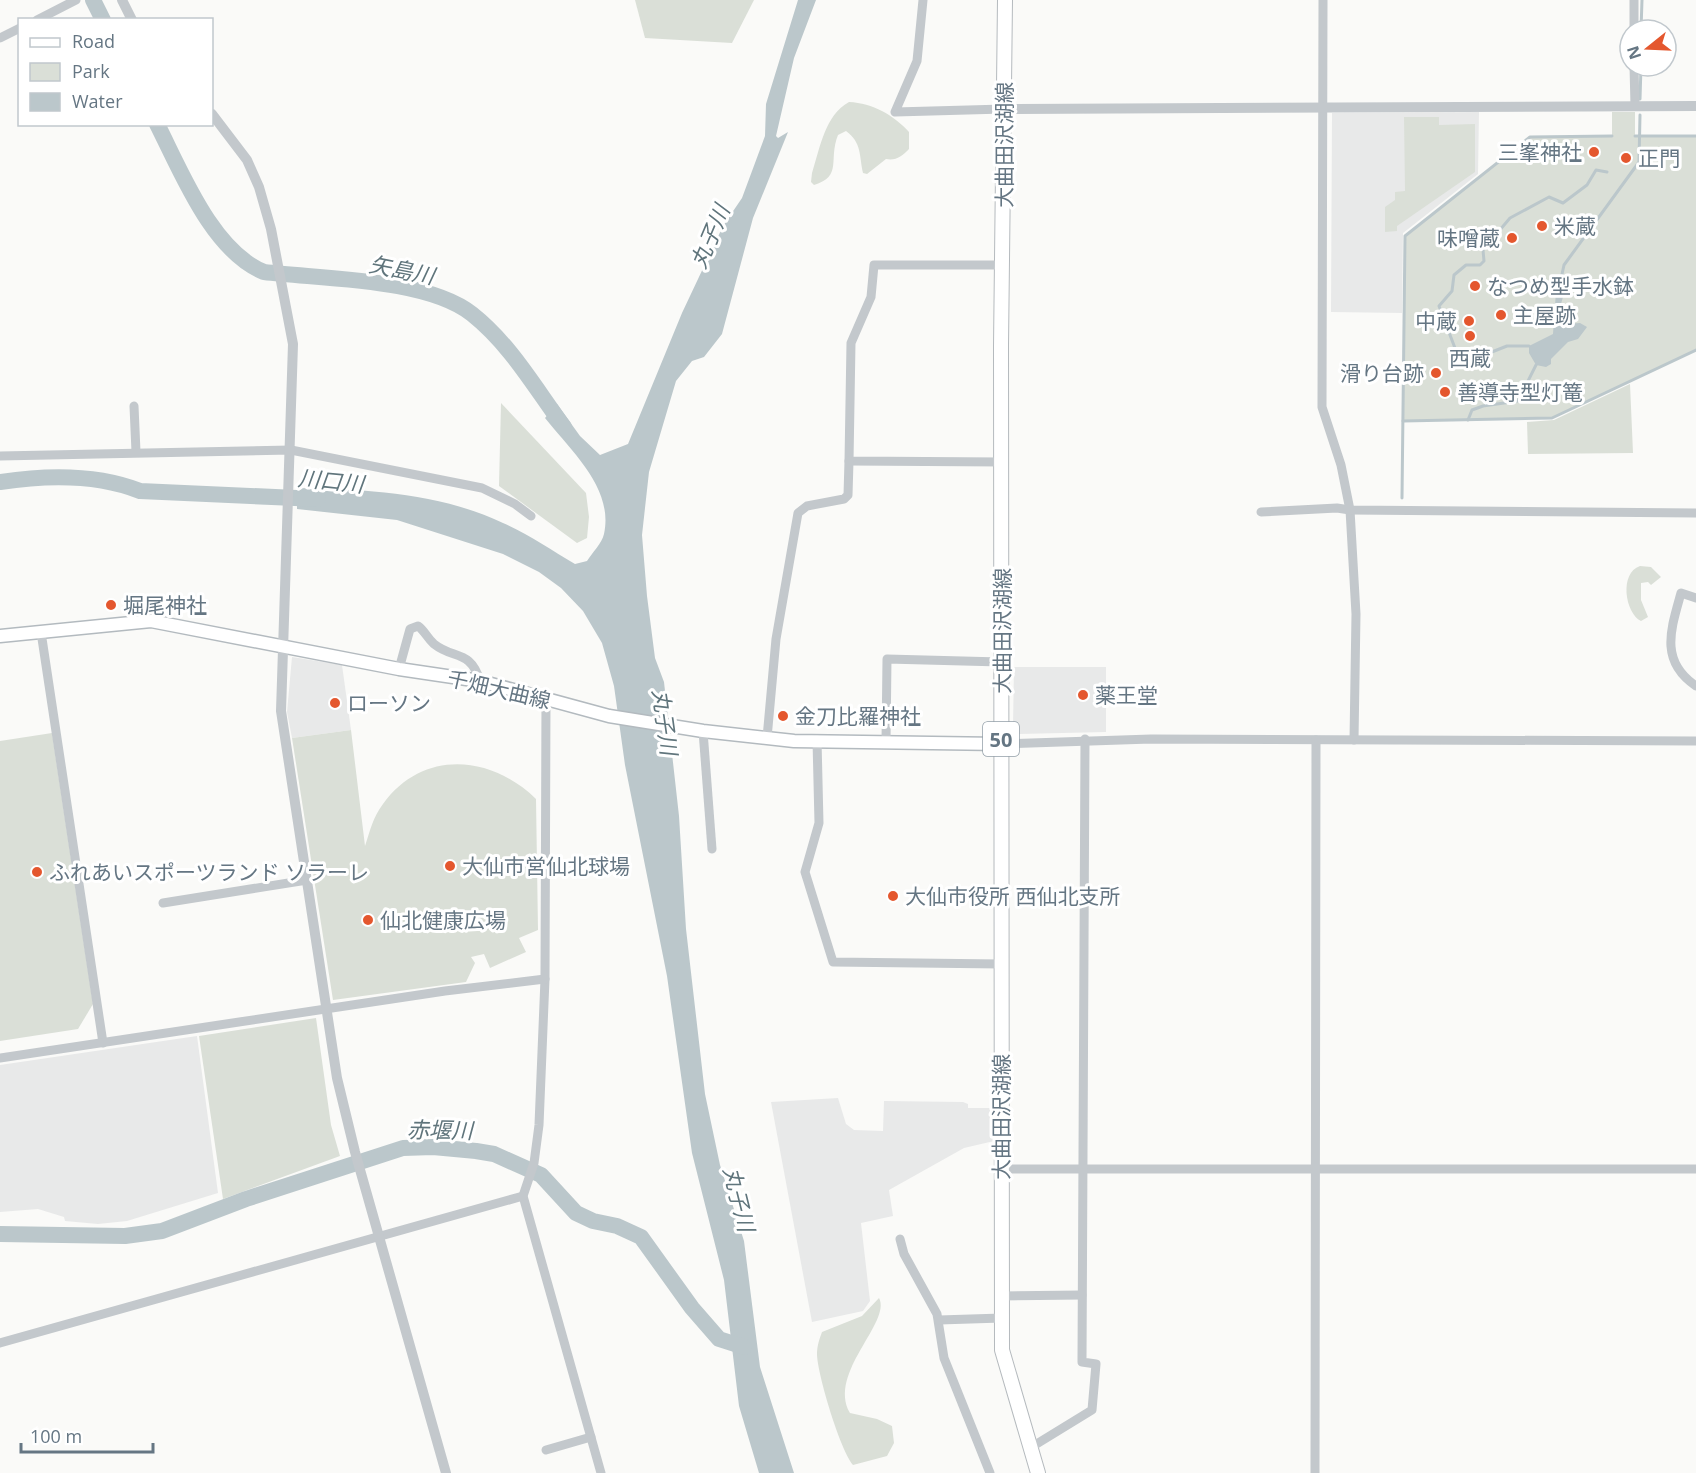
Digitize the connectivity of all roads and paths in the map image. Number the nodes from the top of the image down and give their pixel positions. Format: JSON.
{"nodes":[{"id":1,"x":122,"y":0,"type":"edge"},
{"id":2,"x":923,"y":0,"type":"edge"},
{"id":3,"x":1005,"y":0,"type":"edge"},
{"id":4,"x":1323,"y":0,"type":"edge"},
{"id":5,"x":1634,"y":0,"type":"edge"},
{"id":6,"x":73,"y":2,"type":"edge"},
{"id":7,"x":41,"y":18,"type":"edge"},
{"id":8,"x":131,"y":18,"type":"edge"},
{"id":9,"x":1634,"y":18,"type":"edge"},
{"id":10,"x":18,"y":29,"type":"edge"},
{"id":11,"x":0,"y":38,"type":"edge"},
{"id":12,"x":1634,"y":78,"type":"edge"},
{"id":13,"x":1635,"y":106,"type":"junction"},
{"id":14,"x":1696,"y":106,"type":"edge"},
{"id":15,"x":1004,"y":109,"type":"junction"},
{"id":16,"x":1323,"y":109,"type":"junction"},
{"id":17,"x":213,"y":115,"type":"edge"},
{"id":18,"x":1003,"y":265,"type":"junction"},
{"id":19,"x":134,"y":406,"type":"dead end"},
{"id":20,"x":136,"y":452,"type":"junction"},
{"id":21,"x":0,"y":456,"type":"edge"},
{"id":22,"x":291,"y":456,"type":"junction"},
{"id":23,"x":849,"y":461,"type":"junction"},
{"id":24,"x":1002,"y":462,"type":"junction"},
{"id":25,"x":1350,"y":510,"type":"junction"},
{"id":26,"x":1261,"y":512,"type":"dead end"},
{"id":27,"x":1696,"y":513,"type":"edge"},
{"id":28,"x":531,"y":516,"type":"dead end"},
{"id":29,"x":1696,"y":598,"type":"edge"},
{"id":30,"x":41,"y":632,"type":"junction"},
{"id":31,"x":0,"y":636,"type":"edge"},
{"id":32,"x":284,"y":646,"type":"junction"},
{"id":33,"x":1001,"y":662,"type":"junction"},
{"id":34,"x":399,"y":669,"type":"junction"},
{"id":35,"x":480,"y":681,"type":"junction"},
{"id":36,"x":1696,"y":686,"type":"edge"},
{"id":37,"x":546,"y":698,"type":"junction"},
{"id":38,"x":703,"y":731,"type":"junction"},
{"id":39,"x":767,"y":738,"type":"junction"},
{"id":40,"x":1085,"y":739,"type":"junction"},
{"id":41,"x":817,"y":740,"type":"junction"},
{"id":42,"x":1316,"y":740,"type":"junction"},
{"id":43,"x":1354,"y":740,"type":"junction"},
{"id":44,"x":886,"y":741,"type":"junction"},
{"id":45,"x":1696,"y":741,"type":"edge"},
{"id":46,"x":1001,"y":744,"type":"junction"},
{"id":47,"x":712,"y":849,"type":"dead end"},
{"id":48,"x":307,"y":880,"type":"junction"},
{"id":49,"x":163,"y":903,"type":"dead end"},
{"id":50,"x":1001,"y":964,"type":"junction"},
{"id":51,"x":545,"y":979,"type":"junction"},
{"id":52,"x":327,"y":1010,"type":"junction"},
{"id":53,"x":103,"y":1043,"type":"junction"},
{"id":54,"x":0,"y":1058,"type":"edge"},
{"id":55,"x":1083,"y":1168,"type":"junction"},
{"id":56,"x":1314,"y":1168,"type":"junction"},
{"id":57,"x":1001,"y":1169,"type":"junction"},
{"id":58,"x":1696,"y":1169,"type":"edge"},
{"id":59,"x":523,"y":1196,"type":"junction"},
{"id":60,"x":378,"y":1236,"type":"junction"},
{"id":61,"x":900,"y":1239,"type":"dead end"},
{"id":62,"x":1082,"y":1295,"type":"junction"},
{"id":63,"x":1002,"y":1296,"type":"junction"},
{"id":64,"x":1002,"y":1318,"type":"junction"},
{"id":65,"x":939,"y":1320,"type":"junction"},
{"id":66,"x":0,"y":1343,"type":"edge"},
{"id":67,"x":591,"y":1437,"type":"junction"},
{"id":68,"x":1030,"y":1448,"type":"junction"},
{"id":69,"x":546,"y":1450,"type":"dead end"},
{"id":70,"x":446,"y":1473,"type":"edge"},
{"id":71,"x":601,"y":1473,"type":"edge"},
{"id":72,"x":990,"y":1473,"type":"edge"},
{"id":73,"x":1038,"y":1473,"type":"edge"},
{"id":74,"x":1315,"y":1473,"type":"edge"}],
"edges":[{"from":1,"to":8,"type":"street"},
{"from":2,"to":15,"type":"street"},
{"from":3,"to":15,"type":"main road","name":"大曲田沢湖線","number":"50"},
{"from":4,"to":16,"type":"street"},
{"from":5,"to":9,"type":"street"},
{"from":6,"to":7,"type":"street"},
{"from":10,"to":11,"type":"street"},
{"from":12,"to":13,"type":"street"},
{"from":13,"to":14,"type":"street"},
{"from":13,"to":16,"type":"street"},
{"from":15,"to":16,"type":"street"},
{"from":15,"to":18,"type":"main road","name":"大曲田沢湖線","number":"50"},
{"from":16,"to":25,"type":"street"},
{"from":17,"to":22,"type":"street"},
{"from":18,"to":23,"type":"street"},
{"from":18,"to":24,"type":"main road","name":"大曲田沢湖線","number":"50"},
{"from":19,"to":20,"type":"street"},
{"from":20,"to":21,"type":"street"},
{"from":20,"to":22,"type":"street"},
{"from":22,"to":28,"type":"street"},
{"from":22,"to":32,"type":"street"},
{"from":23,"to":24,"type":"street"},
{"from":23,"to":39,"type":"street"},
{"from":24,"to":33,"type":"main road","name":"大曲田沢湖線","number":"50"},
{"from":25,"to":26,"type":"street"},
{"from":25,"to":27,"type":"street"},
{"from":25,"to":43,"type":"street"},
{"from":29,"to":36,"type":"street"},
{"from":30,"to":31,"type":"main road","name":"千畑大曲線"},
{"from":30,"to":32,"type":"main road","name":"千畑大曲線"},
{"from":30,"to":53,"type":"street"},
{"from":32,"to":34,"type":"main road","name":"千畑大曲線"},
{"from":32,"to":48,"type":"street"},
{"from":33,"to":44,"type":"street"},
{"from":33,"to":46,"type":"main road","name":"大曲田沢湖線","number":"50"},
{"from":34,"to":35,"type":"main road","name":"千畑大曲線"},
{"from":34,"to":35,"type":"street"},
{"from":35,"to":37,"type":"main road","name":"千畑大曲線"},
{"from":37,"to":38,"type":"main road","name":"千畑大曲線"},
{"from":37,"to":51,"type":"street"},
{"from":38,"to":39,"type":"main road","name":"千畑大曲線"},
{"from":38,"to":47,"type":"street"},
{"from":39,"to":41,"type":"main road","name":"千畑大曲線"},
{"from":40,"to":42,"type":"street"},
{"from":40,"to":46,"type":"street"},
{"from":40,"to":55,"type":"street"},
{"from":41,"to":44,"type":"main road","name":"千畑大曲線"},
{"from":41,"to":50,"type":"street"},
{"from":42,"to":43,"type":"street"},
{"from":42,"to":56,"type":"street"},
{"from":43,"to":45,"type":"street"},
{"from":44,"to":46,"type":"main road","name":"千畑大曲線"},
{"from":46,"to":50,"type":"main road","name":"大曲田沢湖線","number":"50"},
{"from":48,"to":49,"type":"street"},
{"from":48,"to":52,"type":"street"},
{"from":50,"to":57,"type":"main road","name":"大曲田沢湖線","number":"50"},
{"from":51,"to":52,"type":"street"},
{"from":51,"to":59,"type":"street"},
{"from":52,"to":53,"type":"street"},
{"from":52,"to":60,"type":"street"},
{"from":53,"to":54,"type":"street"},
{"from":55,"to":56,"type":"street"},
{"from":55,"to":57,"type":"street"},
{"from":55,"to":62,"type":"street"},
{"from":56,"to":58,"type":"street"},
{"from":56,"to":74,"type":"street"},
{"from":57,"to":63,"type":"main road","name":"大曲田沢湖線","number":"50"},
{"from":59,"to":60,"type":"street"},
{"from":59,"to":67,"type":"street"},
{"from":60,"to":66,"type":"street"},
{"from":60,"to":70,"type":"street"},
{"from":61,"to":65,"type":"street"},
{"from":62,"to":63,"type":"street"},
{"from":62,"to":68,"type":"street"},
{"from":63,"to":64,"type":"main road","name":"大曲田沢湖線","number":"50"},
{"from":64,"to":65,"type":"street"},
{"from":64,"to":68,"type":"main road","name":"大曲田沢湖線","number":"50"},
{"from":65,"to":72,"type":"street"},
{"from":67,"to":69,"type":"street"},
{"from":67,"to":71,"type":"street"},
{"from":68,"to":73,"type":"main road","name":"大曲田沢湖線","number":"50"}]}
